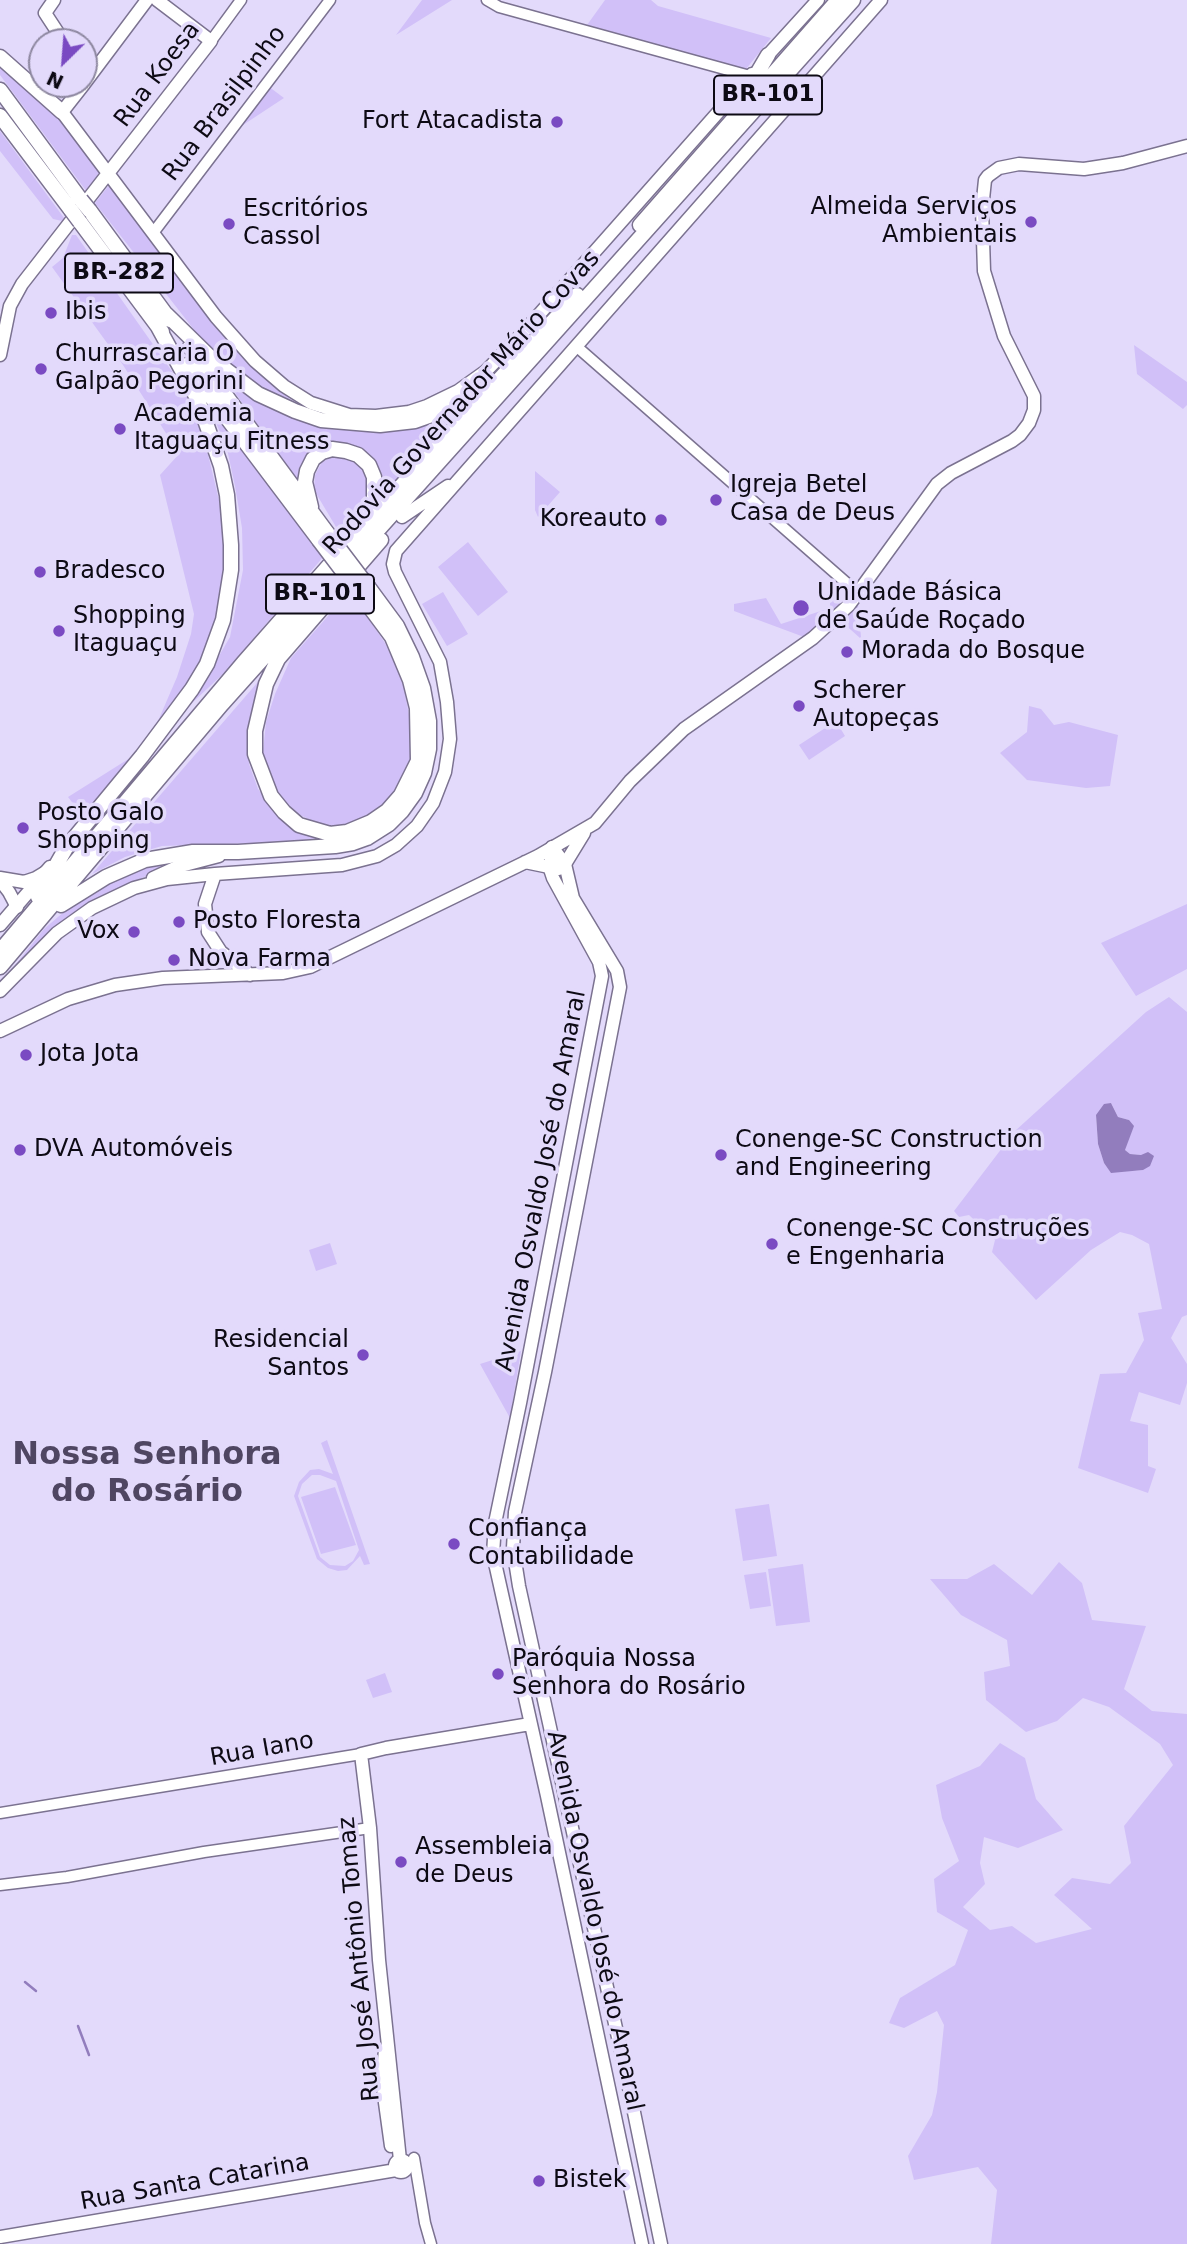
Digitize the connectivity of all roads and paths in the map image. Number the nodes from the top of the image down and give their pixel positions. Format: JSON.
{"nodes":[{"id":1,"x":54,"y":0,"type":"edge"},
{"id":2,"x":147,"y":0,"type":"edge"},
{"id":3,"x":157,"y":0,"type":"edge"},
{"id":4,"x":241,"y":0,"type":"edge"},
{"id":5,"x":330,"y":0,"type":"edge"},
{"id":6,"x":487,"y":0,"type":"edge"},
{"id":7,"x":818,"y":0,"type":"edge"},
{"id":8,"x":838,"y":0,"type":"edge"},
{"id":9,"x":853,"y":0,"type":"edge"},
{"id":10,"x":881,"y":0,"type":"edge"},
{"id":11,"x":55,"y":28,"type":"edge"},
{"id":12,"x":211,"y":40,"type":"junction"},
{"id":13,"x":768,"y":55,"type":"junction"},
{"id":14,"x":0,"y":57,"type":"edge"},
{"id":15,"x":98,"y":63,"type":"edge"},
{"id":16,"x":750,"y":76,"type":"junction"},
{"id":17,"x":0,"y":90,"type":"edge"},
{"id":18,"x":72,"y":98,"type":"edge"},
{"id":19,"x":62,"y":112,"type":"junction"},
{"id":20,"x":0,"y":116,"type":"edge"},
{"id":21,"x":723,"y":130,"type":"junction"},
{"id":22,"x":1187,"y":146,"type":"edge"},
{"id":23,"x":108,"y":175,"type":"junction"},
{"id":24,"x":81,"y":211,"type":"junction"},
{"id":25,"x":153,"y":233,"type":"junction"},
{"id":26,"x":161,"y":319,"type":"junction"},
{"id":27,"x":576,"y":346,"type":"junction"},
{"id":28,"x":0,"y":355,"type":"edge"},
{"id":29,"x":516,"y":361,"type":"junction"},
{"id":30,"x":298,"y":396,"type":"junction"},
{"id":31,"x":321,"y":420,"type":"junction"},
{"id":32,"x":458,"y":440,"type":"junction"},
{"id":33,"x":463,"y":475,"type":"junction"},
{"id":34,"x":312,"y":512,"type":"junction"},
{"id":35,"x":401,"y":517,"type":"junction"},
{"id":36,"x":355,"y":536,"type":"junction"},
{"id":37,"x":324,"y":537,"type":"junction"},
{"id":38,"x":365,"y":592,"type":"junction"},
{"id":39,"x":858,"y":593,"type":"junction"},
{"id":40,"x":244,"y":662,"type":"junction"},
{"id":41,"x":142,"y":756,"type":"junction"},
{"id":42,"x":589,"y":827,"type":"junction"},
{"id":43,"x":552,"y":847,"type":"junction"},
{"id":44,"x":66,"y":848,"type":"junction"},
{"id":45,"x":237,"y":852,"type":"junction"},
{"id":46,"x":525,"y":862,"type":"junction"},
{"id":47,"x":565,"y":864,"type":"junction"},
{"id":48,"x":550,"y":869,"type":"junction"},
{"id":49,"x":46,"y":872,"type":"junction"},
{"id":50,"x":215,"y":874,"type":"junction"},
{"id":51,"x":0,"y":879,"type":"edge"},
{"id":52,"x":134,"y":888,"type":"junction"},
{"id":53,"x":32,"y":889,"type":"junction"},
{"id":54,"x":9,"y":892,"type":"junction"},
{"id":55,"x":17,"y":907,"type":"junction"},
{"id":56,"x":40,"y":921,"type":"junction"},
{"id":57,"x":0,"y":925,"type":"edge"},
{"id":58,"x":17,"y":931,"type":"junction"},
{"id":59,"x":0,"y":951,"type":"edge"},
{"id":60,"x":221,"y":952,"type":"junction"},
{"id":61,"x":0,"y":967,"type":"edge"},
{"id":62,"x":250,"y":975,"type":"junction"},
{"id":63,"x":223,"y":976,"type":"junction"},
{"id":64,"x":0,"y":991,"type":"edge"},
{"id":65,"x":0,"y":1031,"type":"edge"},
{"id":66,"x":566,"y":1168,"type":"junction"},
{"id":67,"x":582,"y":1179,"type":"junction"},
{"id":68,"x":553,"y":1231,"type":"junction"},
{"id":69,"x":570,"y":1236,"type":"junction"},
{"id":70,"x":549,"y":1718,"type":"junction"},
{"id":71,"x":530,"y":1724,"type":"junction"},
{"id":72,"x":361,"y":1754,"type":"junction"},
{"id":73,"x":0,"y":1813,"type":"edge"},
{"id":74,"x":370,"y":1828,"type":"junction"},
{"id":75,"x":0,"y":1885,"type":"edge"},
{"id":76,"x":628,"y":2083,"type":"junction"},
{"id":77,"x":609,"y":2086,"type":"junction"},
{"id":78,"x":414,"y":2158,"type":"dead end"},
{"id":79,"x":403,"y":2169,"type":"junction"},
{"id":80,"x":0,"y":2237,"type":"edge"},
{"id":81,"x":431,"y":2244,"type":"edge"},
{"id":82,"x":642,"y":2244,"type":"edge"},
{"id":83,"x":661,"y":2244,"type":"edge"}],
"edges":[{"from":1,"to":11,"type":"main road"},
{"from":2,"to":15,"type":"main road"},
{"from":3,"to":12,"type":"main road"},
{"from":4,"to":12,"type":"street","name":"Rua Koesa"},
{"from":5,"to":25,"type":"street","name":"Rua Brasilpinho"},
{"from":6,"to":16,"type":"street"},
{"from":7,"to":13,"type":"main road"},
{"from":8,"to":21,"type":"highway","name":"Rodovia Governador Mário Covas","number":"BR-101"},
{"from":9,"to":32,"type":"highway","name":"Rodovia Governador Mário Covas","number":"BR-101"},
{"from":10,"to":27,"type":"main road"},
{"from":12,"to":23,"type":"main road","name":"Rua Koesa"},
{"from":13,"to":16,"type":"main road"},
{"from":13,"to":21,"type":"highway"},
{"from":14,"to":19,"type":"highway"},
{"from":16,"to":30,"type":"main road"},
{"from":17,"to":24,"type":"highway","number":"BR-282"},
{"from":18,"to":19,"type":"main road"},
{"from":19,"to":23,"type":"main road"},
{"from":20,"to":24,"type":"highway","number":"BR-282"},
{"from":21,"to":29,"type":"highway","name":"Rodovia Governador Mário Covas","number":"BR-101"},
{"from":22,"to":39,"type":"main road"},
{"from":23,"to":25,"type":"main road"},
{"from":23,"to":28,"type":"main road","name":"Rua Koesa"},
{"from":24,"to":26,"type":"highway","number":"BR-282"},
{"from":25,"to":30,"type":"main road"},
{"from":26,"to":31,"type":"highway"},
{"from":26,"to":34,"type":"highway"},
{"from":26,"to":37,"type":"highway"},
{"from":26,"to":41,"type":"highway"},
{"from":27,"to":33,"type":"main road"},
{"from":27,"to":39,"type":"street"},
{"from":29,"to":31,"type":"highway"},
{"from":29,"to":36,"type":"highway","name":"Rodovia Governador Mário Covas","number":"BR-101"},
{"from":30,"to":31,"type":"main road"},
{"from":32,"to":35,"type":"highway"},
{"from":32,"to":56,"type":"highway","name":"Rodovia Governador Mário Covas","number":"BR-101"},
{"from":33,"to":35,"type":"main road"},
{"from":33,"to":50,"type":"main road"},
{"from":34,"to":36,"type":"highway"},
{"from":34,"to":37,"type":"highway"},
{"from":35,"to":38,"type":"highway"},
{"from":36,"to":40,"type":"highway","name":"Rodovia Governador Mário Covas","number":"BR-101"},
{"from":37,"to":38,"type":"highway","bridge":true},
{"from":38,"to":45,"type":"highway"},
{"from":39,"to":42,"type":"main road"},
{"from":40,"to":41,"type":"highway"},
{"from":40,"to":58,"type":"highway","name":"Rodovia Governador Mário Covas","number":"BR-101"},
{"from":41,"to":44,"type":"highway"},
{"from":42,"to":43,"type":"main road"},
{"from":42,"to":47,"type":"main road"},
{"from":43,"to":46,"type":"main road"},
{"from":43,"to":47,"type":"main road","name":"Avenida Osvaldo José do Amaral"},
{"from":43,"to":48,"type":"main road","name":"Avenida Osvaldo José do Amaral"},
{"from":44,"to":49,"type":"main road"},
{"from":44,"to":58,"type":"highway"},
{"from":45,"to":52,"type":"main road"},
{"from":45,"to":56,"type":"highway"},
{"from":46,"to":48,"type":"main road"},
{"from":46,"to":62,"type":"main road"},
{"from":47,"to":48,"type":"main road"},
{"from":47,"to":67,"type":"main road","name":"Avenida Osvaldo José do Amaral"},
{"from":48,"to":66,"type":"main road","name":"Avenida Osvaldo José do Amaral"},
{"from":49,"to":51,"type":"main road"},
{"from":49,"to":53,"type":"main road"},
{"from":50,"to":52,"type":"main road"},
{"from":50,"to":60,"type":"main road"},
{"from":51,"to":54,"type":"main road"},
{"from":52,"to":64,"type":"main road"},
{"from":53,"to":54,"type":"main road"},
{"from":53,"to":55,"type":"main road"},
{"from":54,"to":55,"type":"main road"},
{"from":55,"to":57,"type":"main road"},
{"from":56,"to":61,"type":"highway","name":"Rodovia Governador Mário Covas","number":"BR-101"},
{"from":58,"to":59,"type":"highway","name":"Rodovia Governador Mário Covas","number":"BR-101"},
{"from":60,"to":62,"type":"main road"},
{"from":60,"to":63,"type":"main road"},
{"from":62,"to":63,"type":"main road"},
{"from":63,"to":65,"type":"main road"},
{"from":66,"to":67,"type":"main road"},
{"from":66,"to":68,"type":"main road","name":"Avenida Osvaldo José do Amaral"},
{"from":67,"to":69,"type":"main road","name":"Avenida Osvaldo José do Amaral"},
{"from":68,"to":69,"type":"main road"},
{"from":68,"to":71,"type":"main road","name":"Avenida Osvaldo José do Amaral"},
{"from":69,"to":70,"type":"main road","name":"Avenida Osvaldo José do Amaral"},
{"from":70,"to":71,"type":"main road","name":"Rua Iano"},
{"from":70,"to":76,"type":"main road","name":"Avenida Osvaldo José do Amaral"},
{"from":71,"to":72,"type":"main road","name":"Rua Iano"},
{"from":71,"to":77,"type":"main road","name":"Avenida Osvaldo José do Amaral"},
{"from":72,"to":73,"type":"street","name":"Rua Iano"},
{"from":72,"to":74,"type":"main road","name":"Rua José Antônio Tomaz"},
{"from":74,"to":75,"type":"street"},
{"from":74,"to":79,"type":"main road","name":"Rua José Antônio Tomaz"},
{"from":76,"to":77,"type":"main road"},
{"from":76,"to":83,"type":"main road","name":"Avenida Osvaldo José do Amaral"},
{"from":77,"to":82,"type":"main road","name":"Avenida Osvaldo José do Amaral"},
{"from":78,"to":79,"type":"street"},
{"from":79,"to":80,"type":"main road","name":"Rua Santa Catarina"},
{"from":79,"to":81,"type":"street"}]}
